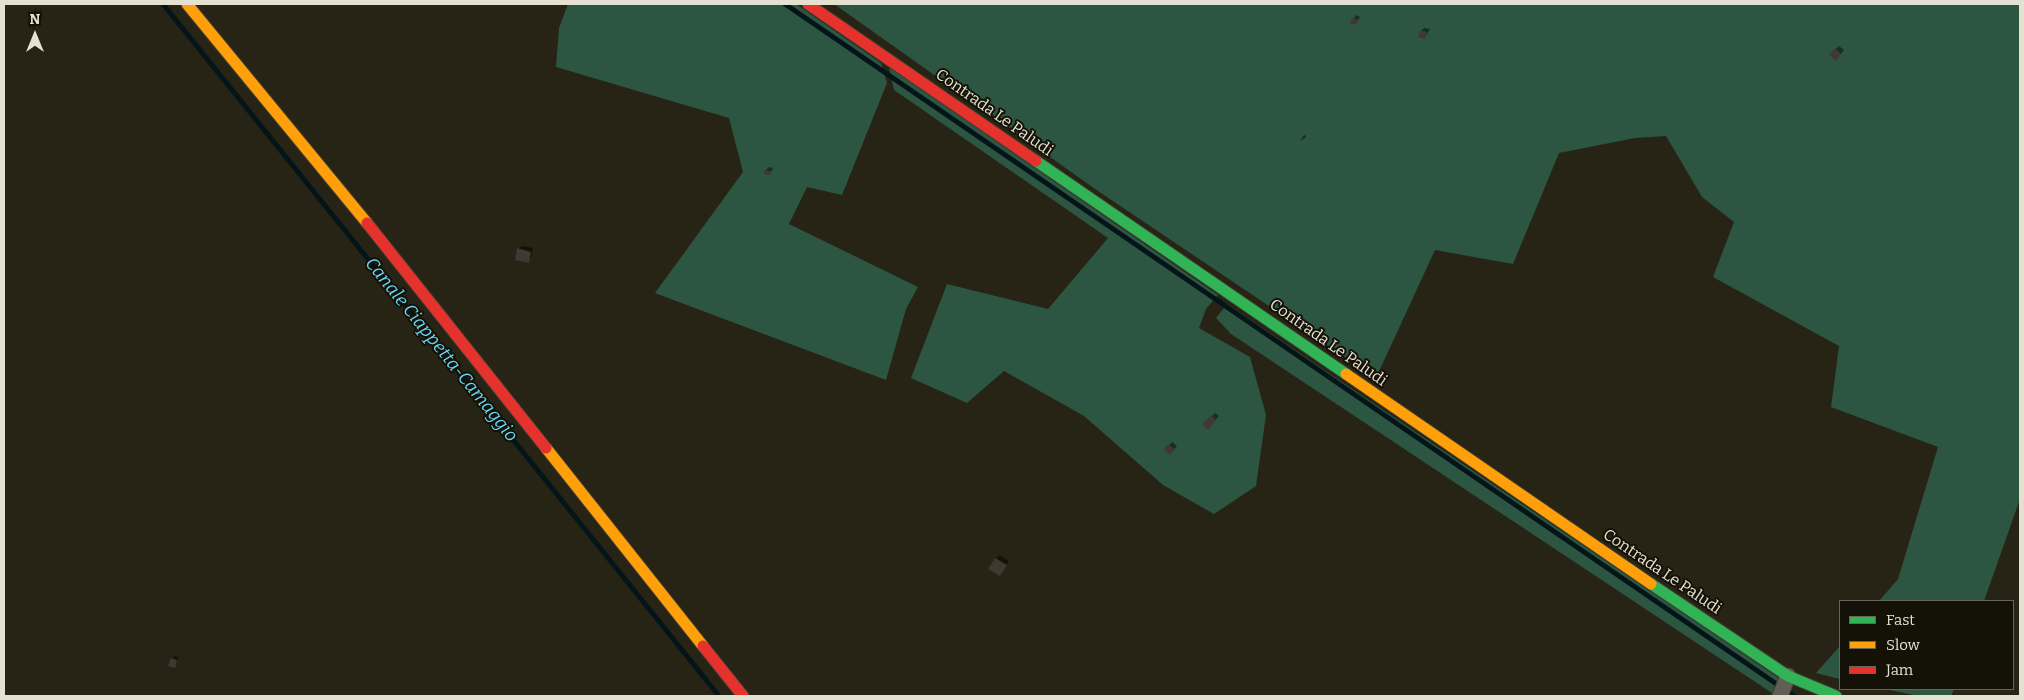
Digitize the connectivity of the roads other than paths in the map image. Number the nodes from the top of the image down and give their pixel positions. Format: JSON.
{"nodes":[{"id":1,"x":187,"y":4,"type":"edge"},
{"id":2,"x":808,"y":4,"type":"edge"},
{"id":3,"x":1787,"y":679,"type":"junction"},
{"id":4,"x":742,"y":696,"type":"edge"},
{"id":5,"x":1780,"y":696,"type":"edge"},
{"id":6,"x":1836,"y":696,"type":"edge"}],
"edges":[{"from":1,"to":4,"type":"street"},
{"from":2,"to":3,"type":"street","name":"Contrada Le Paludi"},
{"from":3,"to":5,"type":"street"},
{"from":3,"to":6,"type":"street","name":"Contrada Le Paludi"}]}
